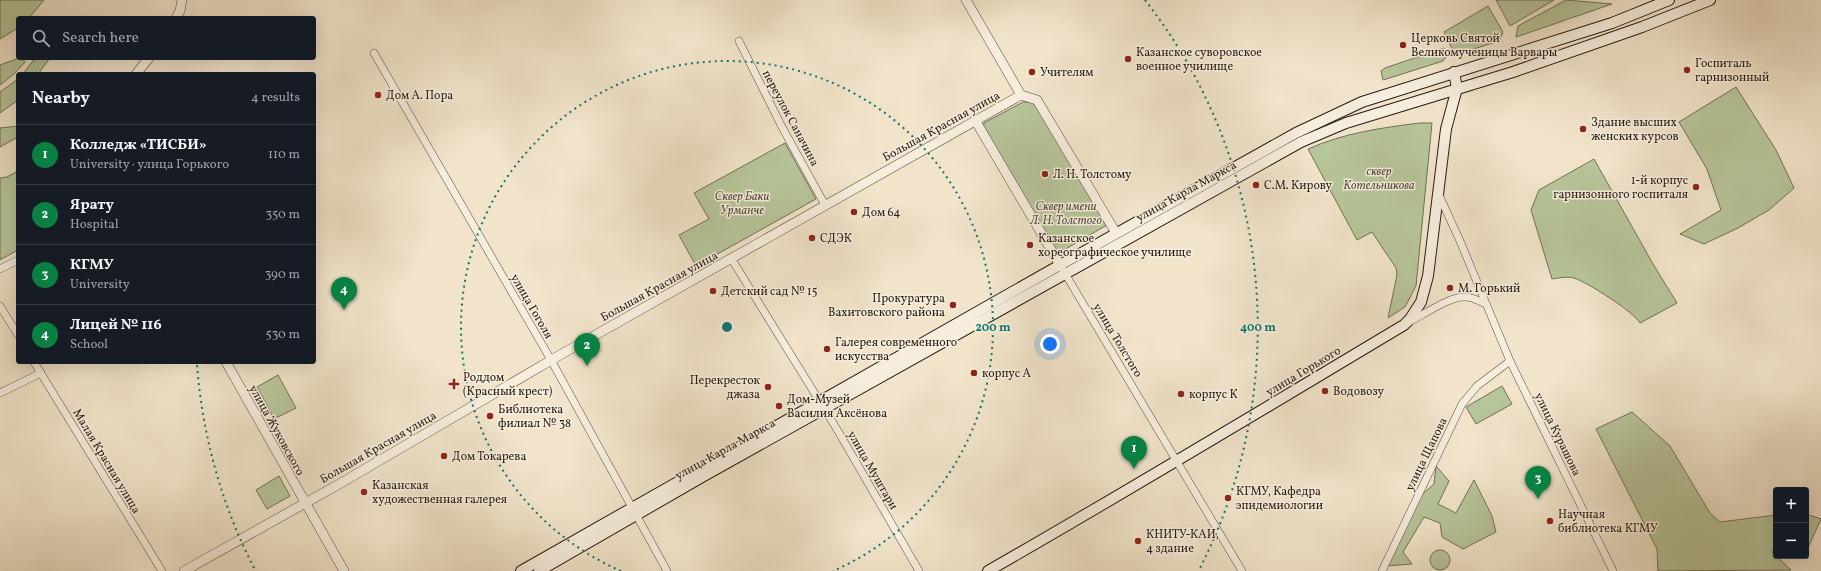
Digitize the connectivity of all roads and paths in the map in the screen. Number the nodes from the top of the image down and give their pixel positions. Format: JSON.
{"nodes":[{"id":1,"x":182,"y":0,"type":"edge"},
{"id":2,"x":966,"y":0,"type":"edge"},
{"id":3,"x":1669,"y":0,"type":"edge"},
{"id":4,"x":1710,"y":0,"type":"edge"},
{"id":5,"x":177,"y":16,"type":"edge"},
{"id":6,"x":739,"y":41,"type":"dead end"},
{"id":7,"x":374,"y":54,"type":"dead end"},
{"id":8,"x":147,"y":60,"type":"edge"},
{"id":9,"x":138,"y":72,"type":"edge"},
{"id":10,"x":1454,"y":72,"type":"junction"},
{"id":11,"x":1457,"y":88,"type":"junction"},
{"id":12,"x":1022,"y":95,"type":"junction"},
{"id":13,"x":975,"y":120,"type":"junction"},
{"id":14,"x":1438,"y":193,"type":"junction"},
{"id":15,"x":826,"y":205,"type":"junction"},
{"id":16,"x":1116,"y":233,"type":"junction"},
{"id":17,"x":731,"y":258,"type":"junction"},
{"id":18,"x":16,"y":261,"type":"edge"},
{"id":19,"x":1060,"y":265,"type":"junction"},
{"id":20,"x":0,"y":269,"type":"edge"},
{"id":21,"x":1065,"y":274,"type":"junction"},
{"id":22,"x":1486,"y":304,"type":"junction"},
{"id":23,"x":0,"y":306,"type":"edge"},
{"id":24,"x":1404,"y":325,"type":"junction"},
{"id":25,"x":16,"y":333,"type":"edge"},
{"id":26,"x":551,"y":360,"type":"junction"},
{"id":27,"x":1510,"y":361,"type":"junction"},
{"id":28,"x":35,"y":364,"type":"edge"},
{"id":29,"x":227,"y":364,"type":"edge"},
{"id":30,"x":41,"y":373,"type":"junction"},
{"id":31,"x":0,"y":393,"type":"edge"},
{"id":32,"x":822,"y":405,"type":"junction"},
{"id":33,"x":1177,"y":461,"type":"junction"},
{"id":34,"x":305,"y":504,"type":"junction"},
{"id":35,"x":633,"y":512,"type":"junction"},
{"id":36,"x":162,"y":571,"type":"edge"},
{"id":37,"x":184,"y":571,"type":"edge"},
{"id":38,"x":344,"y":571,"type":"edge"},
{"id":39,"x":521,"y":571,"type":"edge"},
{"id":40,"x":539,"y":571,"type":"edge"},
{"id":41,"x":667,"y":571,"type":"edge"},
{"id":42,"x":919,"y":571,"type":"edge"},
{"id":43,"x":988,"y":571,"type":"edge"},
{"id":44,"x":1242,"y":571,"type":"edge"},
{"id":45,"x":1382,"y":571,"type":"edge"},
{"id":46,"x":1613,"y":571,"type":"edge"}],
"edges":[{"from":1,"to":5,"type":"street"},
{"from":2,"to":12,"type":"street"},
{"from":3,"to":10,"type":"main road","name":"улица Карла Маркса"},
{"from":4,"to":11,"type":"main road","name":"улица Карла Маркса"},
{"from":6,"to":15,"type":"street","name":"переулок Саначина"},
{"from":7,"to":26,"type":"street","name":"улица Гоголя"},
{"from":8,"to":9,"type":"street"},
{"from":10,"to":11,"type":"main road","name":"улица Горького"},
{"from":10,"to":16,"type":"main road","name":"улица Карла Маркса"},
{"from":11,"to":14,"type":"main road","name":"улица Горького"},
{"from":11,"to":21,"type":"main road","name":"улица Карла Маркса"},
{"from":12,"to":13,"type":"street","name":"Большая Красная улица"},
{"from":12,"to":16,"type":"street"},
{"from":13,"to":15,"type":"street","name":"Большая Красная улица"},
{"from":13,"to":19,"type":"street","name":"улица Толстого"},
{"from":14,"to":22,"type":"street","name":"улица Курашова"},
{"from":14,"to":24,"type":"main road","name":"улица Горького"},
{"from":15,"to":17,"type":"street","name":"Большая Красная улица"},
{"from":16,"to":19,"type":"main road","name":"улица Карла Маркса"},
{"from":17,"to":26,"type":"street","name":"Большая Красная улица"},
{"from":17,"to":32,"type":"street","name":"улица Муштари"},
{"from":18,"to":20,"type":"street"},
{"from":19,"to":21,"type":"street","name":"улица Толстого"},
{"from":19,"to":32,"type":"main road","name":"улица Карла Маркса"},
{"from":21,"to":32,"type":"main road","name":"улица Карла Маркса"},
{"from":21,"to":33,"type":"street","name":"улица Толстого"},
{"from":22,"to":24,"type":"street"},
{"from":22,"to":27,"type":"street","name":"улица Курашова"},
{"from":23,"to":25,"type":"street"},
{"from":24,"to":33,"type":"main road","name":"улица Горького"},
{"from":26,"to":34,"type":"street","name":"Большая Красная улица"},
{"from":26,"to":35,"type":"street","name":"улица Гоголя"},
{"from":27,"to":45,"type":"street","name":"улица Щапова"},
{"from":27,"to":46,"type":"street","name":"улица Курашова"},
{"from":28,"to":30,"type":"street","name":"Малая Красная улица"},
{"from":29,"to":34,"type":"street","name":"улица Жуковского"},
{"from":30,"to":31,"type":"street"},
{"from":30,"to":36,"type":"street","name":"Малая Красная улица"},
{"from":32,"to":35,"type":"main road","name":"улица Карла Маркса"},
{"from":32,"to":42,"type":"street","name":"улица Муштари"},
{"from":33,"to":43,"type":"main road","name":"улица Горького"},
{"from":33,"to":44,"type":"street","name":"улица Толстого"},
{"from":34,"to":37,"type":"street","name":"Большая Красная улица"},
{"from":34,"to":38,"type":"street","name":"улица Жуковского"},
{"from":35,"to":39,"type":"main road","name":"улица Карла Маркса"},
{"from":35,"to":40,"type":"main road","name":"улица Карла Маркса"},
{"from":35,"to":41,"type":"street","name":"улица Гоголя"}]}
